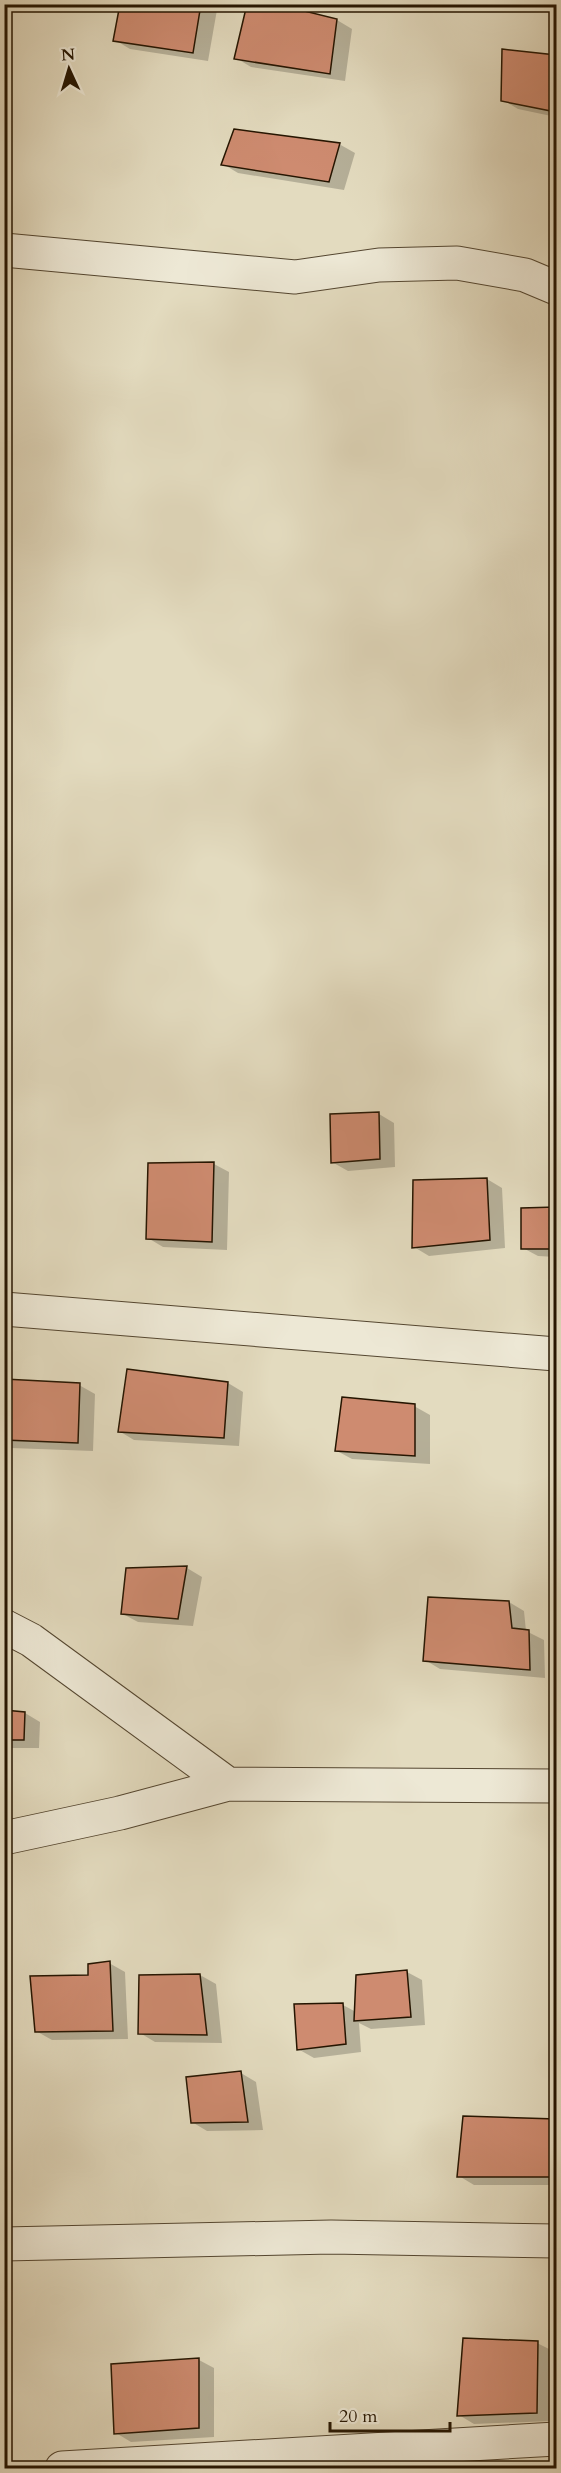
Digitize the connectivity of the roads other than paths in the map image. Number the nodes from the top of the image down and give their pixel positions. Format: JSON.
{"nodes":[{"id":1,"x":4,"y":250,"type":"edge"},
{"id":2,"x":556,"y":288,"type":"edge"},
{"id":3,"x":4,"y":1309,"type":"edge"},
{"id":4,"x":556,"y":1354,"type":"edge"},
{"id":5,"x":4,"y":1626,"type":"edge"},
{"id":6,"x":228,"y":1784,"type":"junction"},
{"id":7,"x":556,"y":1786,"type":"edge"},
{"id":8,"x":4,"y":1838,"type":"edge"},
{"id":9,"x":556,"y":2241,"type":"edge"},
{"id":10,"x":4,"y":2244,"type":"edge"},
{"id":11,"x":556,"y":2439,"type":"edge"},
{"id":12,"x":62,"y":2469,"type":"edge"}],
"edges":[{"from":1,"to":2,"type":"street"},
{"from":3,"to":4,"type":"street"},
{"from":5,"to":6,"type":"street"},
{"from":6,"to":7,"type":"street"},
{"from":6,"to":8,"type":"street"},
{"from":9,"to":10,"type":"street"},
{"from":11,"to":12,"type":"street"}]}
